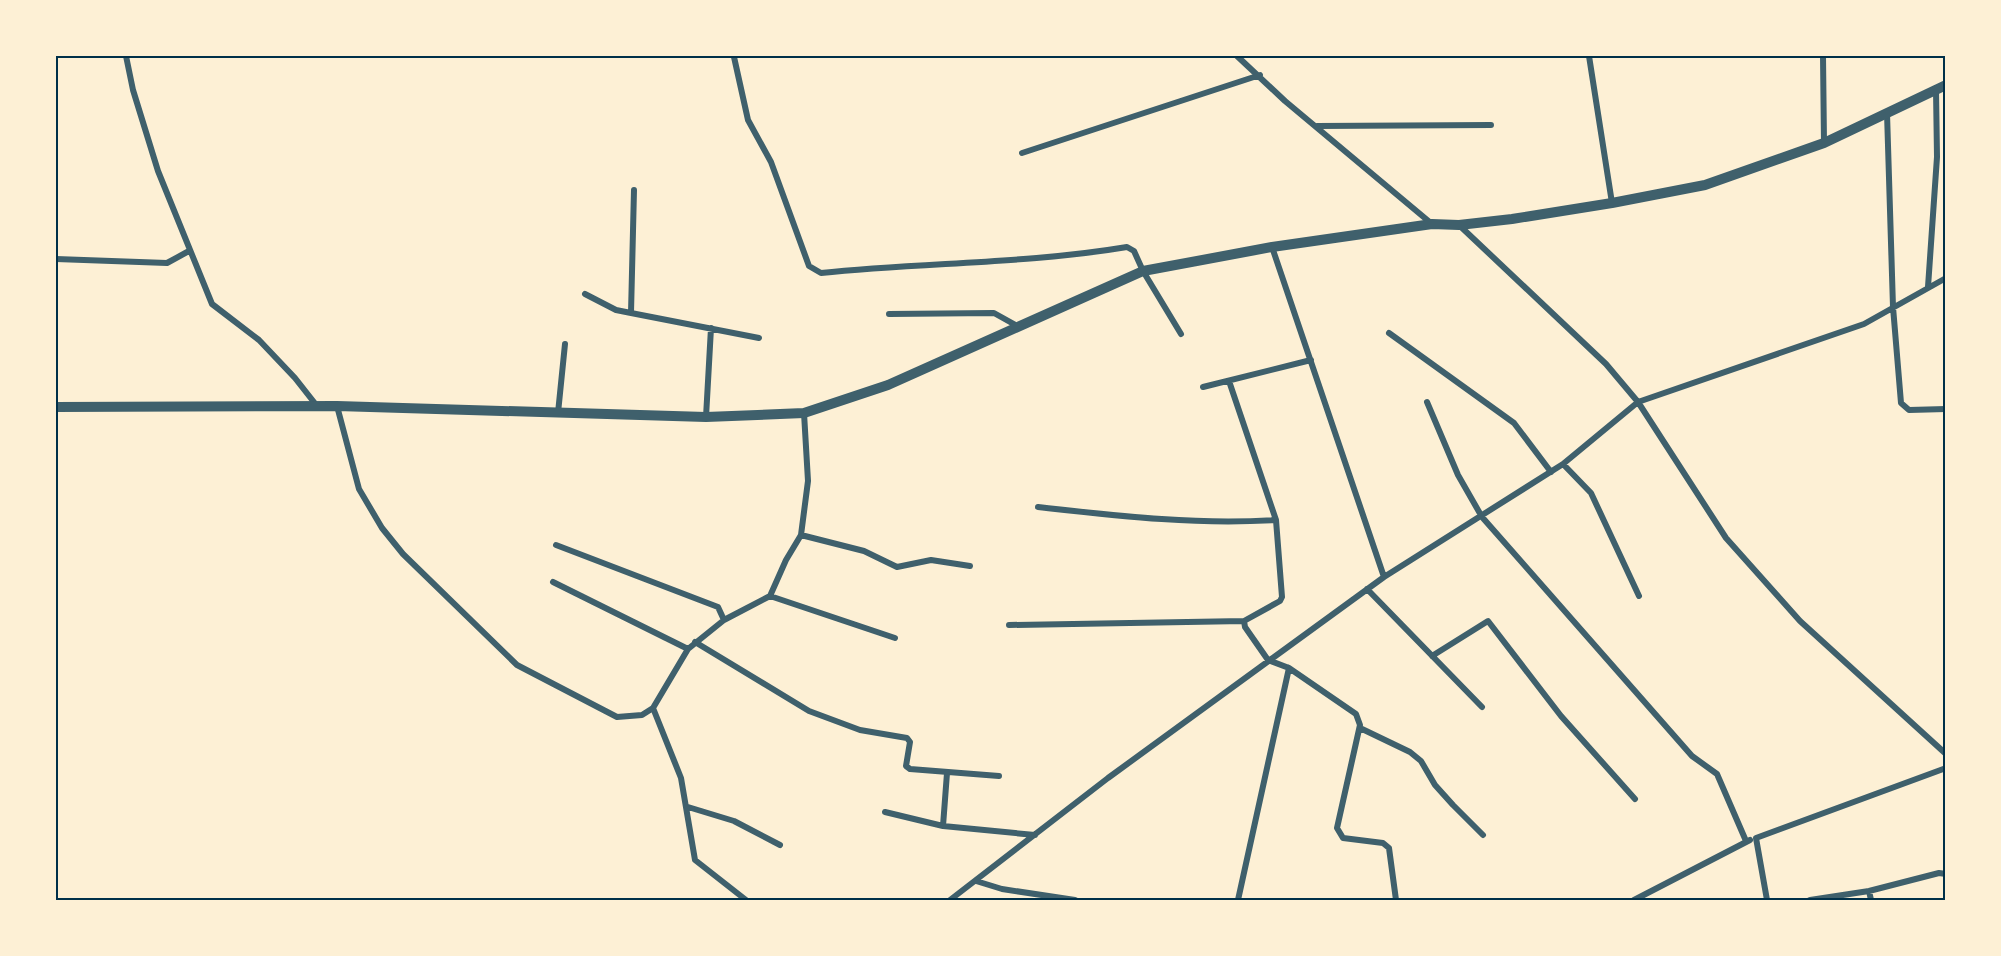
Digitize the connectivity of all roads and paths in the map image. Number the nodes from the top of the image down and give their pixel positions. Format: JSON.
{"nodes":[{"id":1,"x":126,"y":56,"type":"edge"},
{"id":2,"x":1237,"y":56,"type":"edge"},
{"id":3,"x":1589,"y":56,"type":"edge"},
{"id":4,"x":1823,"y":56,"type":"edge"},
{"id":5,"x":734,"y":57,"type":"dead end"},
{"id":6,"x":1260,"y":75,"type":"junction"},
{"id":7,"x":1941,"y":87,"type":"edge"},
{"id":8,"x":1887,"y":113,"type":"junction"},
{"id":9,"x":1491,"y":125,"type":"dead end"},
{"id":10,"x":1316,"y":126,"type":"junction"},
{"id":11,"x":1824,"y":143,"type":"junction"},
{"id":12,"x":1022,"y":153,"type":"dead end"},
{"id":13,"x":634,"y":190,"type":"dead end"},
{"id":14,"x":1612,"y":203,"type":"junction"},
{"id":15,"x":1432,"y":224,"type":"junction"},
{"id":16,"x":1460,"y":225,"type":"junction"},
{"id":17,"x":1272,"y":247,"type":"junction"},
{"id":18,"x":189,"y":251,"type":"junction"},
{"id":19,"x":56,"y":259,"type":"edge"},
{"id":20,"x":1143,"y":271,"type":"junction"},
{"id":21,"x":1946,"y":278,"type":"edge"},
{"id":22,"x":1929,"y":287,"type":"junction"},
{"id":23,"x":585,"y":294,"type":"dead end"},
{"id":24,"x":1893,"y":308,"type":"junction"},
{"id":25,"x":631,"y":314,"type":"junction"},
{"id":26,"x":889,"y":314,"type":"dead end"},
{"id":27,"x":1019,"y":327,"type":"junction"},
{"id":28,"x":711,"y":328,"type":"junction"},
{"id":29,"x":1389,"y":333,"type":"dead end"},
{"id":30,"x":1180,"y":334,"type":"dead end"},
{"id":31,"x":759,"y":338,"type":"dead end"},
{"id":32,"x":565,"y":344,"type":"dead end"},
{"id":33,"x":1311,"y":360,"type":"junction"},
{"id":34,"x":1229,"y":381,"type":"junction"},
{"id":35,"x":1203,"y":387,"type":"dead end"},
{"id":36,"x":1427,"y":402,"type":"dead end"},
{"id":37,"x":1638,"y":402,"type":"junction"},
{"id":38,"x":337,"y":406,"type":"junction"},
{"id":39,"x":56,"y":407,"type":"edge"},
{"id":40,"x":318,"y":407,"type":"junction"},
{"id":41,"x":1946,"y":409,"type":"edge"},
{"id":42,"x":804,"y":413,"type":"junction"},
{"id":43,"x":558,"y":414,"type":"junction"},
{"id":44,"x":706,"y":417,"type":"junction"},
{"id":45,"x":1563,"y":464,"type":"junction"},
{"id":46,"x":1551,"y":472,"type":"junction"},
{"id":47,"x":1038,"y":507,"type":"dead end"},
{"id":48,"x":1482,"y":517,"type":"junction"},
{"id":49,"x":1276,"y":520,"type":"junction"},
{"id":50,"x":801,"y":535,"type":"junction"},
{"id":51,"x":556,"y":545,"type":"dead end"},
{"id":52,"x":970,"y":566,"type":"dead end"},
{"id":53,"x":1384,"y":577,"type":"junction"},
{"id":54,"x":553,"y":582,"type":"dead end"},
{"id":55,"x":1367,"y":589,"type":"junction"},
{"id":56,"x":770,"y":596,"type":"junction"},
{"id":57,"x":1639,"y":596,"type":"dead end"},
{"id":58,"x":723,"y":620,"type":"junction"},
{"id":59,"x":1245,"y":621,"type":"junction"},
{"id":60,"x":1009,"y":625,"type":"dead end"},
{"id":61,"x":894,"y":638,"type":"dead end"},
{"id":62,"x":694,"y":642,"type":"junction"},
{"id":63,"x":687,"y":649,"type":"junction"},
{"id":64,"x":1432,"y":656,"type":"junction"},
{"id":65,"x":1268,"y":660,"type":"junction"},
{"id":66,"x":1289,"y":668,"type":"junction"},
{"id":67,"x":1482,"y":707,"type":"dead end"},
{"id":68,"x":653,"y":708,"type":"junction"},
{"id":69,"x":1360,"y":728,"type":"junction"},
{"id":70,"x":1946,"y":754,"type":"edge"},
{"id":71,"x":1946,"y":768,"type":"edge"},
{"id":72,"x":947,"y":772,"type":"junction"},
{"id":73,"x":999,"y":776,"type":"dead end"},
{"id":74,"x":1635,"y":799,"type":"dead end"},
{"id":75,"x":688,"y":807,"type":"junction"},
{"id":76,"x":885,"y":813,"type":"dead end"},
{"id":77,"x":943,"y":826,"type":"junction"},
{"id":78,"x":1035,"y":835,"type":"junction"},
{"id":79,"x":1483,"y":835,"type":"dead end"},
{"id":80,"x":1756,"y":838,"type":"junction"},
{"id":81,"x":1746,"y":842,"type":"junction"},
{"id":82,"x":780,"y":845,"type":"dead end"},
{"id":83,"x":1946,"y":874,"type":"edge"},
{"id":84,"x":976,"y":881,"type":"junction"},
{"id":85,"x":1869,"y":891,"type":"junction"},
{"id":86,"x":746,"y":900,"type":"edge"},
{"id":87,"x":950,"y":900,"type":"edge"},
{"id":88,"x":1075,"y":900,"type":"edge"},
{"id":89,"x":1238,"y":900,"type":"edge"},
{"id":90,"x":1396,"y":900,"type":"edge"},
{"id":91,"x":1634,"y":900,"type":"edge"},
{"id":92,"x":1767,"y":900,"type":"edge"},
{"id":93,"x":1810,"y":900,"type":"edge"},
{"id":94,"x":1871,"y":900,"type":"edge"}],
"edges":[{"from":1,"to":18,"type":"street"},
{"from":2,"to":6,"type":"street"},
{"from":3,"to":14,"type":"street"},
{"from":4,"to":11,"type":"street"},
{"from":5,"to":20,"type":"street"},
{"from":6,"to":10,"type":"street"},
{"from":6,"to":12,"type":"street"},
{"from":7,"to":8,"type":"street"},
{"from":7,"to":22,"type":"street"},
{"from":8,"to":11,"type":"street"},
{"from":8,"to":24,"type":"street"},
{"from":9,"to":10,"type":"street"},
{"from":10,"to":15,"type":"street"},
{"from":11,"to":14,"type":"street"},
{"from":13,"to":25,"type":"street"},
{"from":14,"to":16,"type":"street"},
{"from":15,"to":16,"type":"street"},
{"from":15,"to":17,"type":"street"},
{"from":16,"to":37,"type":"street"},
{"from":17,"to":20,"type":"street"},
{"from":17,"to":33,"type":"street"},
{"from":18,"to":19,"type":"street"},
{"from":18,"to":40,"type":"street"},
{"from":20,"to":27,"type":"street"},
{"from":20,"to":30,"type":"street"},
{"from":21,"to":22,"type":"street"},
{"from":22,"to":24,"type":"street"},
{"from":23,"to":25,"type":"street"},
{"from":24,"to":37,"type":"street"},
{"from":24,"to":41,"type":"street"},
{"from":25,"to":28,"type":"street"},
{"from":26,"to":27,"type":"street"},
{"from":27,"to":42,"type":"street"},
{"from":28,"to":31,"type":"street"},
{"from":28,"to":44,"type":"street"},
{"from":29,"to":46,"type":"street"},
{"from":32,"to":43,"type":"street"},
{"from":33,"to":34,"type":"street"},
{"from":33,"to":53,"type":"street"},
{"from":34,"to":35,"type":"street"},
{"from":34,"to":49,"type":"street"},
{"from":36,"to":48,"type":"street"},
{"from":37,"to":45,"type":"street"},
{"from":37,"to":70,"type":"street"},
{"from":38,"to":40,"type":"street"},
{"from":38,"to":43,"type":"street"},
{"from":38,"to":68,"type":"street"},
{"from":39,"to":40,"type":"street"},
{"from":42,"to":44,"type":"street"},
{"from":42,"to":50,"type":"street"},
{"from":43,"to":44,"type":"street"},
{"from":45,"to":46,"type":"street"},
{"from":45,"to":57,"type":"street"},
{"from":46,"to":48,"type":"street"},
{"from":47,"to":49,"type":"street"},
{"from":48,"to":53,"type":"street"},
{"from":48,"to":81,"type":"street"},
{"from":49,"to":59,"type":"street"},
{"from":50,"to":52,"type":"street"},
{"from":50,"to":56,"type":"street"},
{"from":51,"to":58,"type":"street"},
{"from":53,"to":55,"type":"street"},
{"from":54,"to":63,"type":"street"},
{"from":55,"to":64,"type":"street"},
{"from":55,"to":65,"type":"street"},
{"from":56,"to":58,"type":"street"},
{"from":56,"to":61,"type":"street"},
{"from":58,"to":62,"type":"street"},
{"from":59,"to":60,"type":"street"},
{"from":59,"to":65,"type":"street"},
{"from":62,"to":63,"type":"street"},
{"from":62,"to":72,"type":"street"},
{"from":63,"to":68,"type":"street"},
{"from":64,"to":67,"type":"street"},
{"from":64,"to":74,"type":"street"},
{"from":65,"to":66,"type":"street"},
{"from":65,"to":78,"type":"street"},
{"from":66,"to":69,"type":"street"},
{"from":66,"to":89,"type":"street"},
{"from":68,"to":75,"type":"street"},
{"from":69,"to":79,"type":"street"},
{"from":69,"to":90,"type":"street"},
{"from":71,"to":80,"type":"street"},
{"from":72,"to":73,"type":"street"},
{"from":72,"to":77,"type":"street"},
{"from":75,"to":82,"type":"street"},
{"from":75,"to":86,"type":"street"},
{"from":76,"to":77,"type":"street"},
{"from":77,"to":78,"type":"street"},
{"from":78,"to":84,"type":"street"},
{"from":80,"to":81,"type":"street"},
{"from":80,"to":92,"type":"street"},
{"from":81,"to":91,"type":"street"},
{"from":83,"to":85,"type":"street"},
{"from":84,"to":87,"type":"street"},
{"from":84,"to":88,"type":"street"},
{"from":85,"to":93,"type":"street"},
{"from":85,"to":94,"type":"street"}]}
